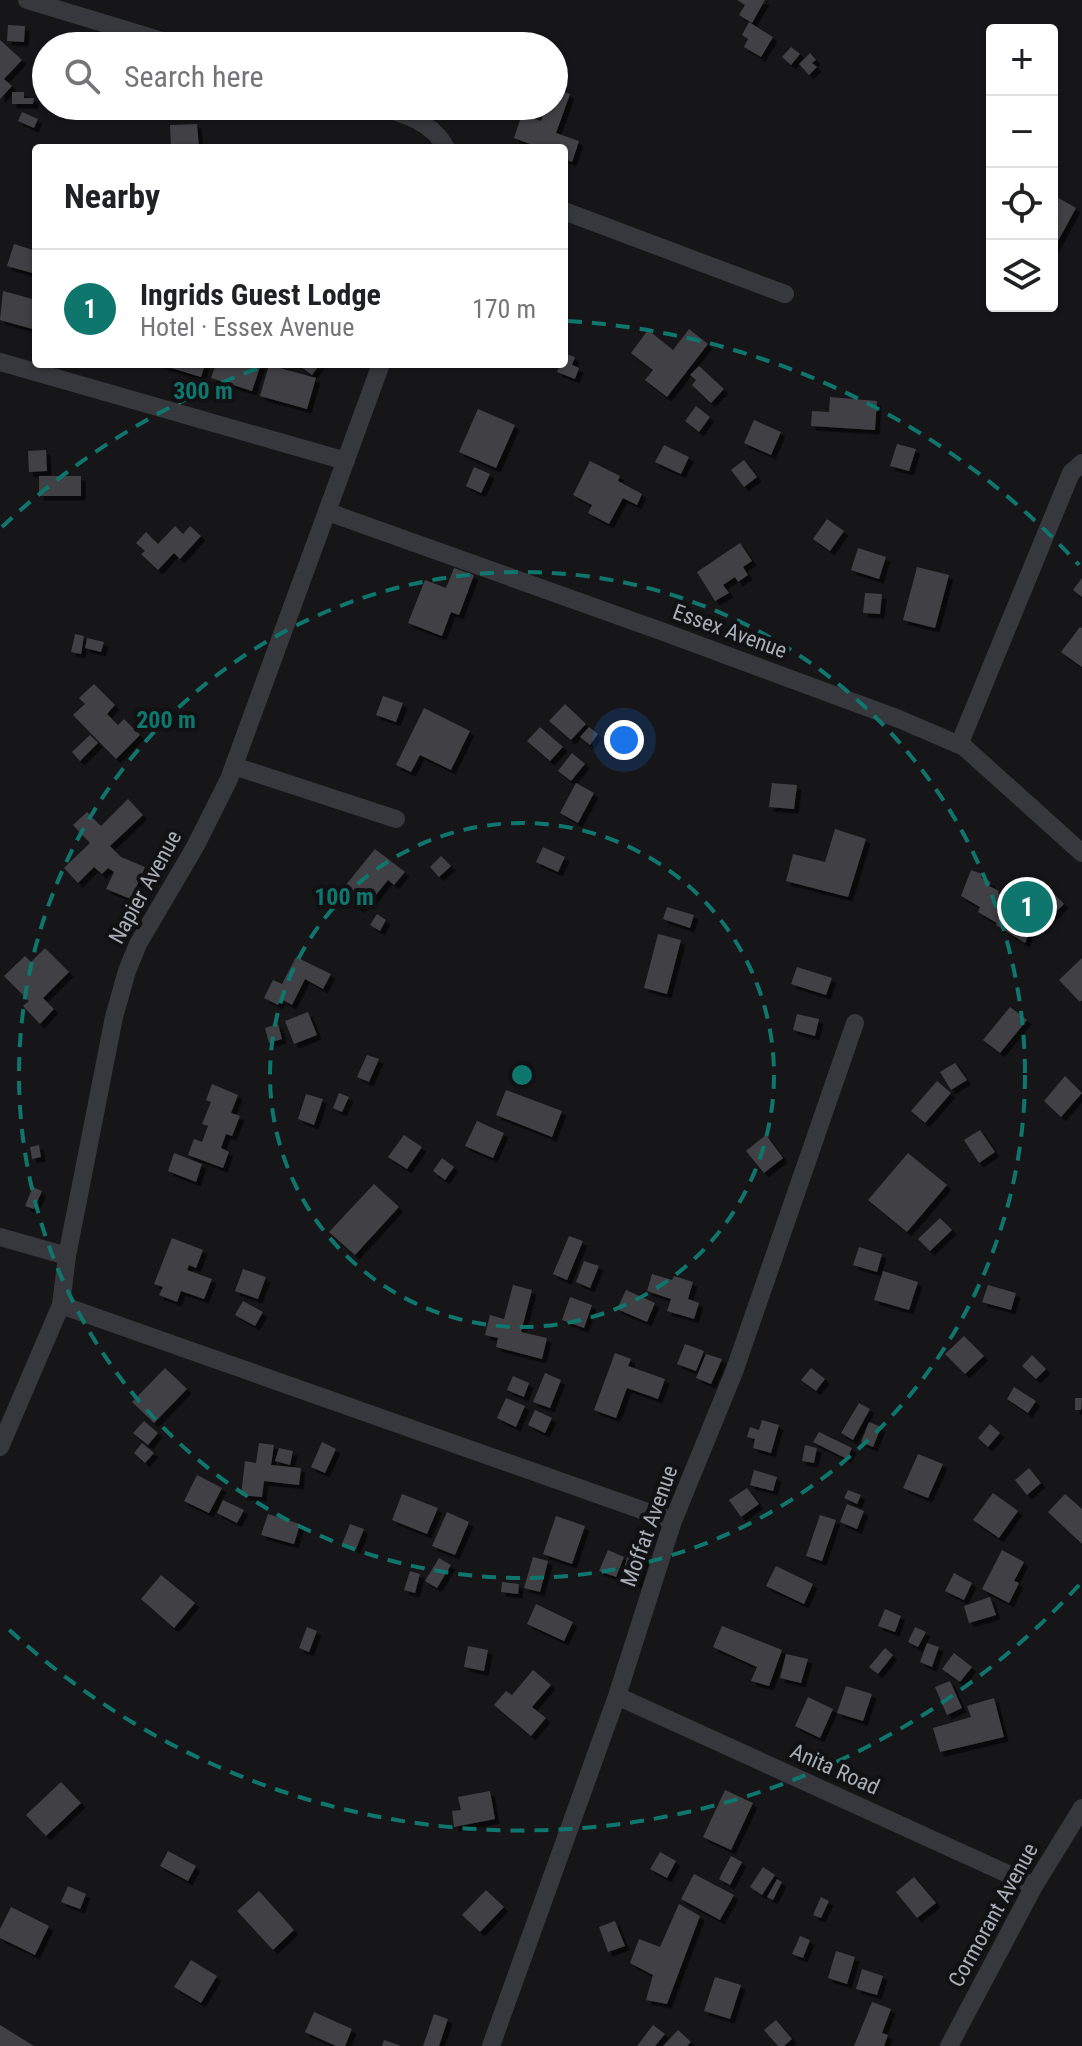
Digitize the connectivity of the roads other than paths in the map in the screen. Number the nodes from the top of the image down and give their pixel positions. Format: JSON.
{"nodes":[{"id":1,"x":27,"y":0,"type":"edge"},
{"id":2,"x":133,"y":32,"type":"edge"},
{"id":3,"x":418,"y":120,"type":"edge"},
{"id":4,"x":444,"y":144,"type":"edge"},
{"id":5,"x":568,"y":213,"type":"edge"},
{"id":6,"x":785,"y":294,"type":"dead end"},
{"id":7,"x":0,"y":362,"type":"edge"},
{"id":8,"x":380,"y":368,"type":"edge"},
{"id":9,"x":346,"y":461,"type":"junction"},
{"id":10,"x":1082,"y":463,"type":"edge"},
{"id":11,"x":328,"y":512,"type":"junction"},
{"id":12,"x":959,"y":745,"type":"junction"},
{"id":13,"x":234,"y":766,"type":"junction"},
{"id":14,"x":396,"y":819,"type":"dead end"},
{"id":15,"x":1082,"y":853,"type":"edge"},
{"id":16,"x":855,"y":1023,"type":"dead end"},
{"id":17,"x":0,"y":1237,"type":"edge"},
{"id":18,"x":67,"y":1256,"type":"junction"},
{"id":19,"x":61,"y":1305,"type":"junction"},
{"id":20,"x":0,"y":1447,"type":"edge"},
{"id":21,"x":673,"y":1521,"type":"junction"},
{"id":22,"x":617,"y":1696,"type":"junction"},
{"id":23,"x":1082,"y":1808,"type":"edge"},
{"id":24,"x":1034,"y":1886,"type":"junction"},
{"id":25,"x":491,"y":2046,"type":"edge"},
{"id":26,"x":949,"y":2046,"type":"edge"}],
"edges":[{"from":1,"to":2,"type":"street"},
{"from":3,"to":4,"type":"street"},
{"from":5,"to":6,"type":"street"},
{"from":7,"to":9,"type":"street"},
{"from":8,"to":9,"type":"street","name":"Napier Avenue"},
{"from":9,"to":11,"type":"street","name":"Napier Avenue"},
{"from":10,"to":12,"type":"street"},
{"from":11,"to":12,"type":"street","name":"Essex Avenue"},
{"from":11,"to":13,"type":"street","name":"Napier Avenue"},
{"from":12,"to":15,"type":"street","name":"Essex Avenue"},
{"from":13,"to":14,"type":"street"},
{"from":13,"to":18,"type":"street","name":"Napier Avenue"},
{"from":16,"to":21,"type":"street","name":"Moffat Avenue"},
{"from":17,"to":18,"type":"street"},
{"from":18,"to":19,"type":"street","name":"Napier Avenue"},
{"from":19,"to":20,"type":"street","name":"Napier Avenue"},
{"from":19,"to":21,"type":"street"},
{"from":21,"to":22,"type":"street","name":"Moffat Avenue"},
{"from":22,"to":24,"type":"street","name":"Anita Road"},
{"from":22,"to":25,"type":"street","name":"Moffat Avenue"},
{"from":23,"to":24,"type":"street","name":"Cormorant Avenue"},
{"from":24,"to":26,"type":"street","name":"Cormorant Avenue"}]}
